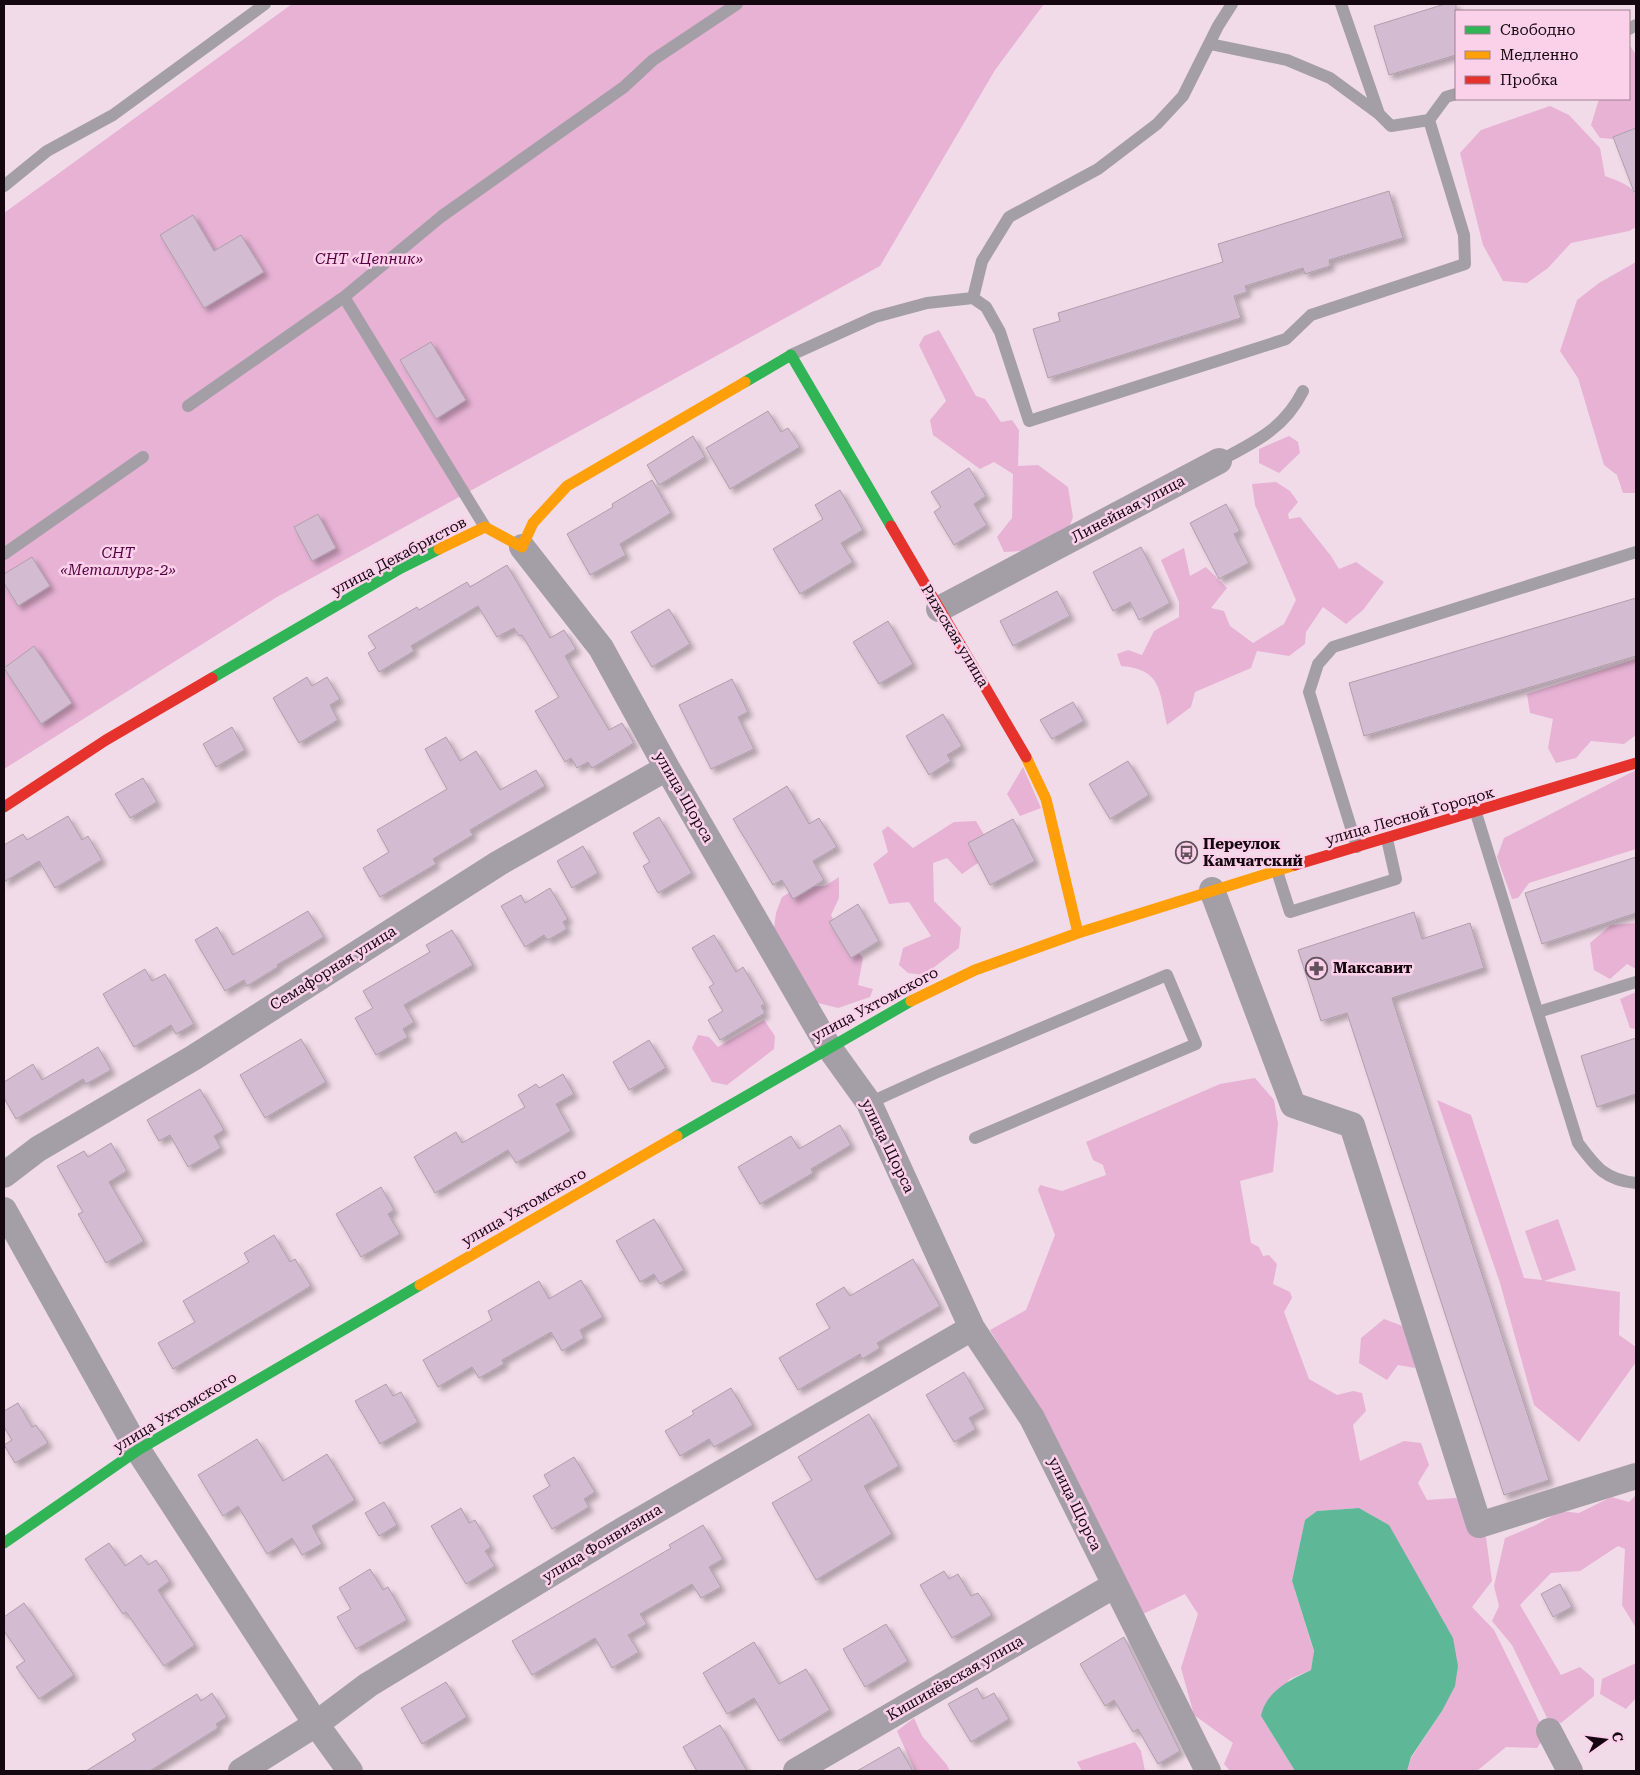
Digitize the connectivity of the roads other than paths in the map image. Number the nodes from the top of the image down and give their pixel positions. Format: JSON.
{"nodes":[{"id":1,"x":266,"y":4,"type":"edge"},
{"id":2,"x":737,"y":4,"type":"edge"},
{"id":3,"x":1232,"y":4,"type":"edge"},
{"id":4,"x":1341,"y":4,"type":"edge"},
{"id":5,"x":1210,"y":44,"type":"junction"},
{"id":6,"x":1455,"y":94,"type":"edge"},
{"id":7,"x":1379,"y":114,"type":"junction"},
{"id":8,"x":1429,"y":120,"type":"junction"},
{"id":9,"x":4,"y":186,"type":"edge"},
{"id":10,"x":344,"y":297,"type":"junction"},
{"id":11,"x":973,"y":298,"type":"junction"},
{"id":12,"x":791,"y":354,"type":"junction"},
{"id":13,"x":1303,"y":391,"type":"dead end"},
{"id":14,"x":188,"y":406,"type":"dead end"},
{"id":15,"x":142,"y":457,"type":"dead end"},
{"id":16,"x":1219,"y":461,"type":"joint"},
{"id":17,"x":485,"y":527,"type":"junction"},
{"id":18,"x":522,"y":547,"type":"junction"},
{"id":19,"x":1636,"y":552,"type":"edge"},
{"id":20,"x":4,"y":554,"type":"edge"},
{"id":21,"x":938,"y":609,"type":"junction"},
{"id":22,"x":1636,"y":764,"type":"edge"},
{"id":23,"x":667,"y":768,"type":"junction"},
{"id":24,"x":4,"y":808,"type":"edge"},
{"id":25,"x":1476,"y":813,"type":"junction"},
{"id":26,"x":1387,"y":839,"type":"junction"},
{"id":27,"x":1357,"y":847,"type":"junction"},
{"id":28,"x":1277,"y":871,"type":"junction"},
{"id":29,"x":1212,"y":890,"type":"junction"},
{"id":30,"x":1078,"y":933,"type":"junction"},
{"id":31,"x":1636,"y":982,"type":"edge"},
{"id":32,"x":1538,"y":1012,"type":"junction"},
{"id":33,"x":828,"y":1046,"type":"junction"},
{"id":34,"x":869,"y":1103,"type":"junction"},
{"id":35,"x":975,"y":1138,"type":"dead end"},
{"id":36,"x":4,"y":1175,"type":"edge"},
{"id":37,"x":1636,"y":1183,"type":"edge"},
{"id":38,"x":4,"y":1210,"type":"edge"},
{"id":39,"x":972,"y":1328,"type":"junction"},
{"id":40,"x":138,"y":1450,"type":"junction"},
{"id":41,"x":1636,"y":1476,"type":"edge"},
{"id":42,"x":4,"y":1543,"type":"edge"},
{"id":43,"x":1115,"y":1585,"type":"junction"},
{"id":44,"x":316,"y":1724,"type":"junction"},
{"id":45,"x":1549,"y":1731,"type":"dead end"},
{"id":46,"x":241,"y":1771,"type":"edge"},
{"id":47,"x":350,"y":1771,"type":"edge"},
{"id":48,"x":796,"y":1771,"type":"edge"},
{"id":49,"x":1208,"y":1771,"type":"edge"},
{"id":50,"x":1570,"y":1771,"type":"edge"}],
"edges":[{"from":1,"to":9,"type":"lane"},
{"from":2,"to":10,"type":"lane"},
{"from":3,"to":5,"type":"lane"},
{"from":4,"to":7,"type":"lane"},
{"from":5,"to":7,"type":"lane"},
{"from":5,"to":11,"type":"lane"},
{"from":6,"to":8,"type":"lane"},
{"from":7,"to":8,"type":"lane"},
{"from":8,"to":11,"type":"lane"},
{"from":10,"to":14,"type":"lane"},
{"from":10,"to":17,"type":"lane"},
{"from":11,"to":12,"type":"lane"},
{"from":12,"to":18,"type":"street"},
{"from":12,"to":21,"type":"street","name":"Рижская улица"},
{"from":13,"to":16,"type":"lane","name":"Линейная улица"},
{"from":15,"to":20,"type":"lane"},
{"from":16,"to":21,"type":"street","name":"Линейная улица"},
{"from":17,"to":18,"type":"street","name":"улица Декабристов"},
{"from":17,"to":24,"type":"street","name":"улица Декабристов"},
{"from":18,"to":23,"type":"street","name":"улица Щорса"},
{"from":19,"to":27,"type":"lane"},
{"from":21,"to":30,"type":"street","name":"Рижская улица"},
{"from":22,"to":25,"type":"street","name":"улица Лесной Городок"},
{"from":23,"to":33,"type":"street","name":"улица Щорса"},
{"from":23,"to":36,"type":"street","name":"Семафорная улица"},
{"from":25,"to":26,"type":"street","name":"улица Лесной Городок"},
{"from":25,"to":32,"type":"lane"},
{"from":26,"to":27,"type":"street","name":"улица Лесной Городок"},
{"from":26,"to":28,"type":"lane"},
{"from":27,"to":28,"type":"street","name":"улица Лесной Городок"},
{"from":28,"to":29,"type":"street","name":"улица Лесной Городок"},
{"from":29,"to":30,"type":"street","name":"улица Лесной Городок"},
{"from":29,"to":41,"type":"street"},
{"from":30,"to":33,"type":"street","name":"улица Ухтомского"},
{"from":31,"to":32,"type":"lane"},
{"from":32,"to":37,"type":"lane"},
{"from":33,"to":34,"type":"street","name":"улица Щорса"},
{"from":33,"to":40,"type":"street","name":"улица Ухтомского"},
{"from":34,"to":35,"type":"lane"},
{"from":34,"to":39,"type":"street","name":"улица Щорса"},
{"from":38,"to":40,"type":"street"},
{"from":39,"to":43,"type":"street","name":"улица Щорса"},
{"from":39,"to":44,"type":"street","name":"улица Фонвизина"},
{"from":40,"to":42,"type":"street","name":"улица Ухтомского"},
{"from":40,"to":44,"type":"street"},
{"from":43,"to":48,"type":"street","name":"Кишинёвская улица"},
{"from":43,"to":49,"type":"street","name":"улица Щорса"},
{"from":44,"to":46,"type":"street","name":"улица Фонвизина"},
{"from":44,"to":47,"type":"street"},
{"from":45,"to":50,"type":"street"}]}
